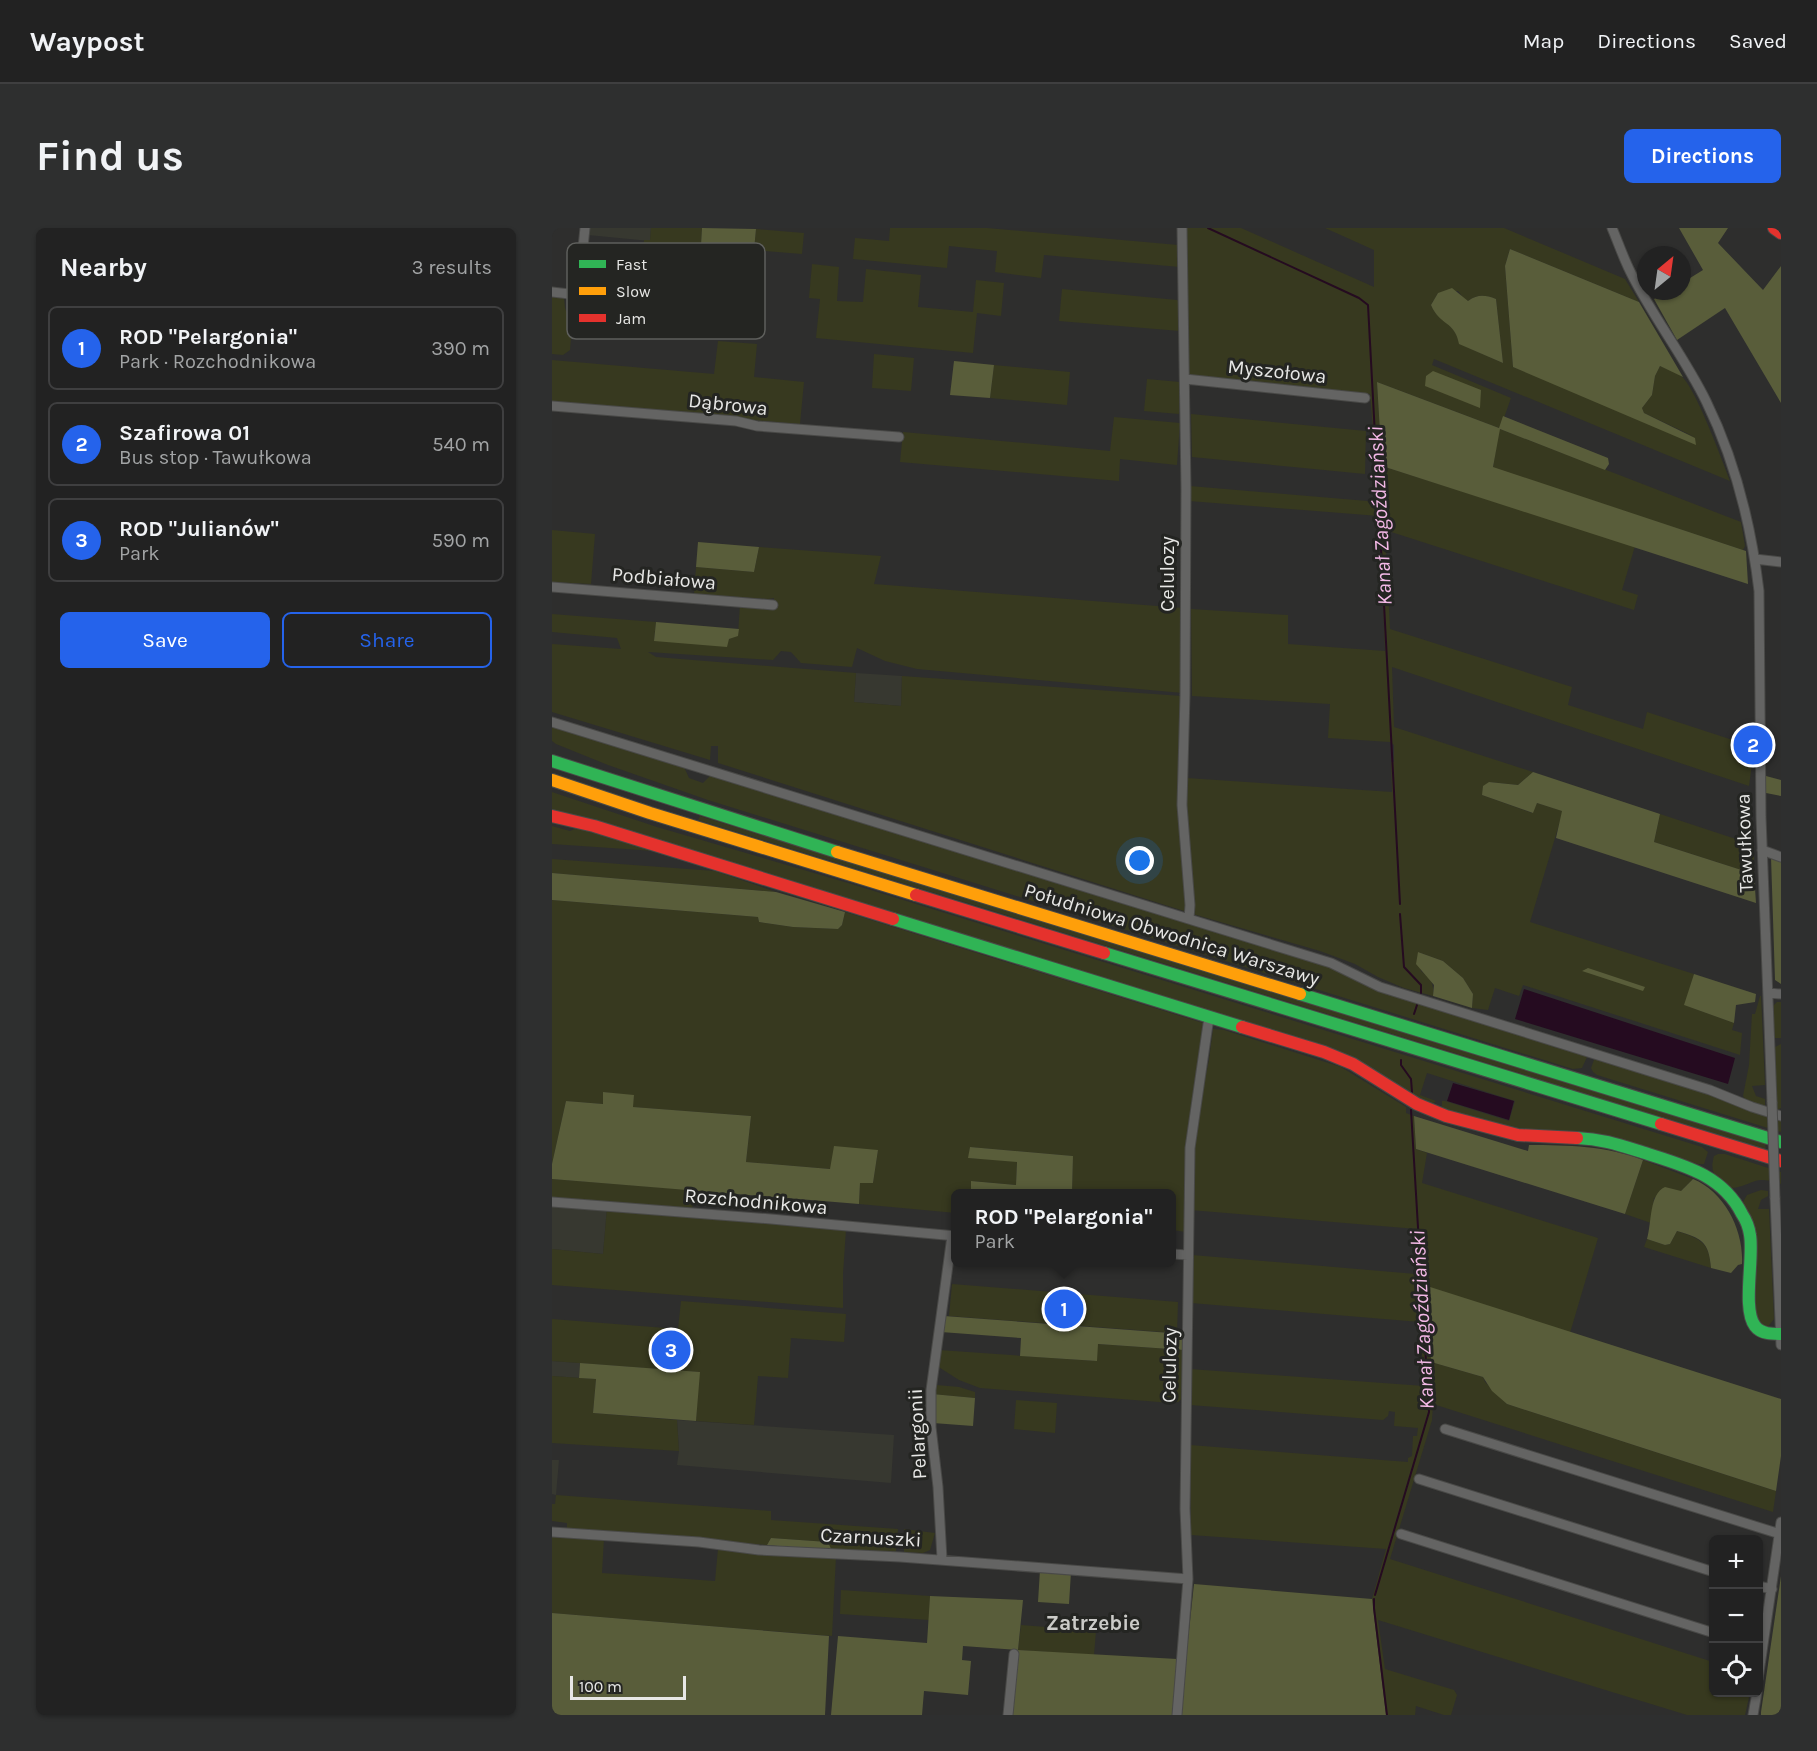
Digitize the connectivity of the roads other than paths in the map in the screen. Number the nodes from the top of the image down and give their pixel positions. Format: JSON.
{"nodes":[{"id":1,"x":585,"y":228,"type":"edge"},
{"id":2,"x":1182,"y":228,"type":"edge"},
{"id":3,"x":1612,"y":228,"type":"edge"},
{"id":4,"x":1774,"y":228,"type":"edge"},
{"id":5,"x":1781,"y":233,"type":"edge"},
{"id":6,"x":583,"y":243,"type":"edge"},
{"id":7,"x":552,"y":292,"type":"edge"},
{"id":8,"x":567,"y":294,"type":"edge"},
{"id":9,"x":1185,"y":379,"type":"junction"},
{"id":10,"x":1365,"y":398,"type":"dead end"},
{"id":11,"x":552,"y":406,"type":"edge"},
{"id":12,"x":899,"y":436,"type":"dead end"},
{"id":13,"x":1755,"y":559,"type":"junction"},
{"id":14,"x":1781,"y":562,"type":"edge"},
{"id":15,"x":552,"y":587,"type":"edge"},
{"id":16,"x":773,"y":604,"type":"dead end"},
{"id":17,"x":552,"y":722,"type":"edge"},
{"id":18,"x":552,"y":748,"type":"edge"},
{"id":19,"x":552,"y":760,"type":"edge"},
{"id":20,"x":552,"y":780,"type":"edge"},
{"id":21,"x":631,"y":788,"type":"junction"},
{"id":22,"x":552,"y":816,"type":"edge"},
{"id":23,"x":1762,"y":850,"type":"junction"},
{"id":24,"x":1781,"y":857,"type":"edge"},
{"id":25,"x":1189,"y":919,"type":"junction"},
{"id":26,"x":1768,"y":993,"type":"junction"},
{"id":27,"x":1781,"y":994,"type":"edge"},
{"id":28,"x":1211,"y":1018,"type":"junction"},
{"id":29,"x":1781,"y":1116,"type":"edge"},
{"id":30,"x":1781,"y":1142,"type":"edge"},
{"id":31,"x":1781,"y":1161,"type":"edge"},
{"id":32,"x":552,"y":1202,"type":"edge"},
{"id":33,"x":951,"y":1236,"type":"edge"},
{"id":34,"x":1176,"y":1254,"type":"edge"},
{"id":35,"x":1188,"y":1255,"type":"junction"},
{"id":36,"x":951,"y":1256,"type":"edge"},
{"id":37,"x":1781,"y":1334,"type":"edge"},
{"id":38,"x":1781,"y":1345,"type":"edge"},
{"id":39,"x":1445,"y":1429,"type":"dead end"},
{"id":40,"x":1419,"y":1479,"type":"dead end"},
{"id":41,"x":1781,"y":1521,"type":"edge"},
{"id":42,"x":552,"y":1532,"type":"edge"},
{"id":43,"x":1401,"y":1534,"type":"dead end"},
{"id":44,"x":1780,"y":1534,"type":"edge"},
{"id":45,"x":942,"y":1559,"type":"junction"},
{"id":46,"x":1709,"y":1571,"type":"edge"},
{"id":47,"x":1188,"y":1579,"type":"junction"},
{"id":48,"x":1763,"y":1587,"type":"edge"},
{"id":49,"x":1772,"y":1589,"type":"junction"},
{"id":50,"x":1709,"y":1632,"type":"edge"},
{"id":51,"x":1762,"y":1643,"type":"edge"},
{"id":52,"x":1014,"y":1654,"type":"dead end"},
{"id":53,"x":1756,"y":1697,"type":"edge"},
{"id":54,"x":1008,"y":1715,"type":"edge"},
{"id":55,"x":1177,"y":1715,"type":"edge"},
{"id":56,"x":1753,"y":1715,"type":"edge"}],
"edges":[{"from":1,"to":6,"type":"street"},
{"from":2,"to":9,"type":"street","name":"Celulozy"},
{"from":3,"to":13,"type":"street","name":"Tawułkowa"},
{"from":4,"to":5,"type":"main road"},
{"from":7,"to":8,"type":"street"},
{"from":9,"to":10,"type":"street","name":"Myszołowa"},
{"from":9,"to":25,"type":"street","name":"Celulozy"},
{"from":11,"to":12,"type":"street","name":"Dąbrowa"},
{"from":13,"to":14,"type":"street"},
{"from":13,"to":23,"type":"street","name":"Tawułkowa"},
{"from":15,"to":16,"type":"street","name":"Podbiałowa"},
{"from":17,"to":25,"type":"street"},
{"from":18,"to":21,"type":"main road"},
{"from":19,"to":21,"type":"main road","name":"Południowa Obwodnica Warszawy"},
{"from":20,"to":31,"type":"main road","name":"Południowa Obwodnica Warszawy"},
{"from":21,"to":30,"type":"main road","name":"Południowa Obwodnica Warszawy"},
{"from":22,"to":28,"type":"main road"},
{"from":23,"to":24,"type":"street"},
{"from":23,"to":26,"type":"street","name":"Tawułkowa"},
{"from":25,"to":29,"type":"street"},
{"from":26,"to":27,"type":"street"},
{"from":26,"to":37,"type":"street","name":"Tawułkowa","bridge":true},
{"from":28,"to":35,"type":"street","name":"Celulozy"},
{"from":28,"to":37,"type":"main road"},
{"from":32,"to":33,"type":"street","name":"Rozchodnikowa"},
{"from":34,"to":35,"type":"street"},
{"from":35,"to":47,"type":"street","name":"Celulozy"},
{"from":36,"to":45,"type":"street","name":"Pelargonii"},
{"from":37,"to":38,"type":"street","name":"Tawułkowa"},
{"from":39,"to":44,"type":"street"},
{"from":40,"to":46,"type":"street"},
{"from":41,"to":44,"type":"street"},
{"from":42,"to":45,"type":"street","name":"Czarnuszki"},
{"from":43,"to":50,"type":"street"},
{"from":44,"to":49,"type":"street"},
{"from":45,"to":47,"type":"street","name":"Czarnuszki"},
{"from":47,"to":55,"type":"street","name":"Celulozy"},
{"from":48,"to":49,"type":"street"},
{"from":49,"to":51,"type":"street"},
{"from":52,"to":54,"type":"street"},
{"from":53,"to":56,"type":"street"}]}
